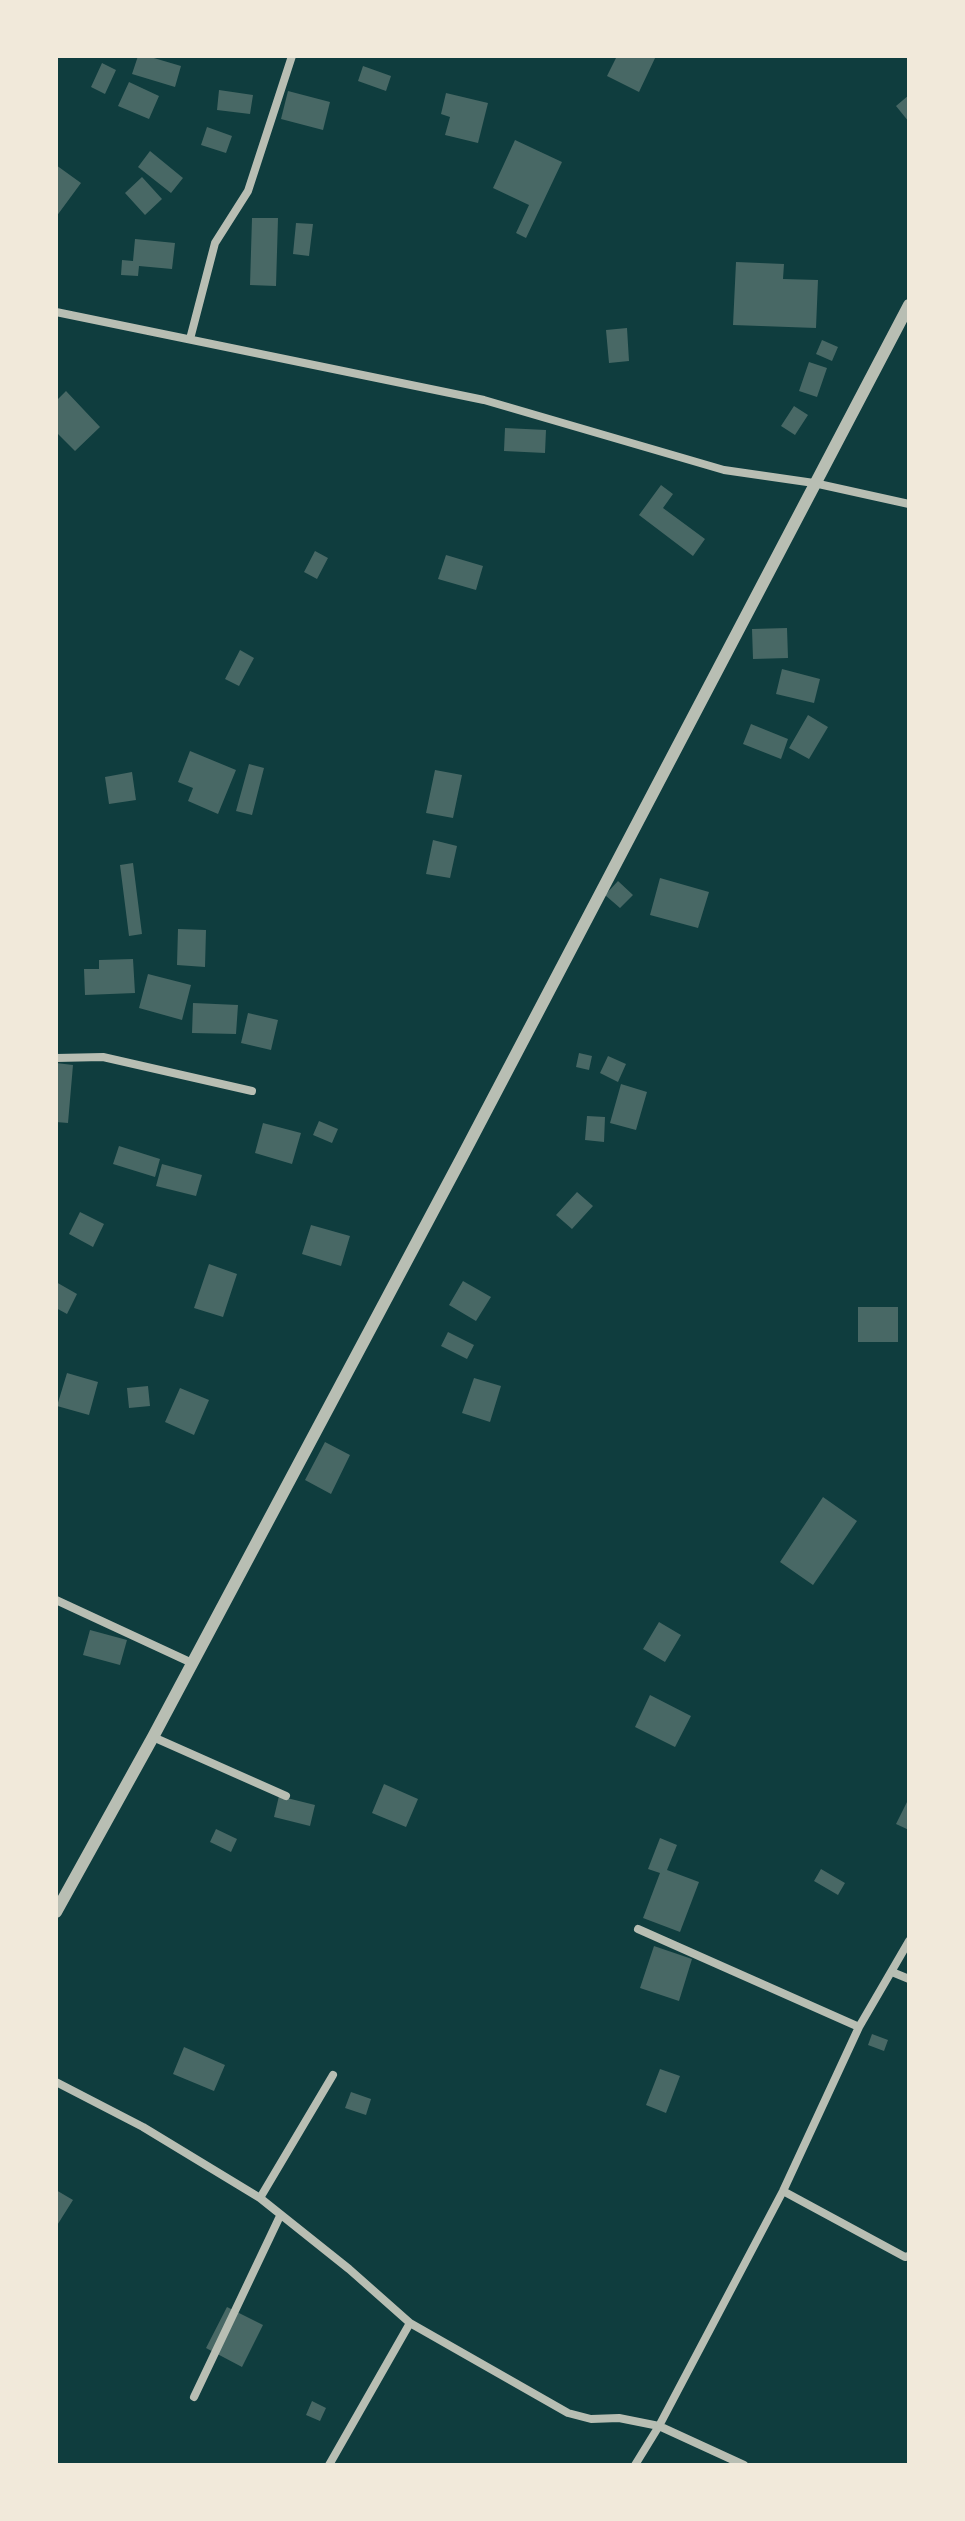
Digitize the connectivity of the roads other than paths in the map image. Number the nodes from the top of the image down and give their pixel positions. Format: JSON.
{"nodes":[{"id":1,"x":292,"y":56,"type":"edge"},
{"id":2,"x":909,"y":305,"type":"edge"},
{"id":3,"x":56,"y":312,"type":"edge"},
{"id":4,"x":190,"y":339,"type":"junction"},
{"id":5,"x":814,"y":483,"type":"junction"},
{"id":6,"x":909,"y":504,"type":"edge"},
{"id":7,"x":56,"y":1058,"type":"edge"},
{"id":8,"x":252,"y":1091,"type":"dead end"},
{"id":9,"x":56,"y":1600,"type":"edge"},
{"id":10,"x":192,"y":1663,"type":"junction"},
{"id":11,"x":153,"y":1737,"type":"junction"},
{"id":12,"x":286,"y":1796,"type":"dead end"},
{"id":13,"x":56,"y":1912,"type":"edge"},
{"id":14,"x":638,"y":1929,"type":"dead end"},
{"id":15,"x":909,"y":1941,"type":"edge"},
{"id":16,"x":892,"y":1972,"type":"junction"},
{"id":17,"x":909,"y":1979,"type":"edge"},
{"id":18,"x":859,"y":2027,"type":"junction"},
{"id":19,"x":333,"y":2075,"type":"dead end"},
{"id":20,"x":56,"y":2082,"type":"edge"},
{"id":21,"x":783,"y":2191,"type":"junction"},
{"id":22,"x":260,"y":2198,"type":"junction"},
{"id":23,"x":280,"y":2216,"type":"junction"},
{"id":24,"x":909,"y":2256,"type":"edge"},
{"id":25,"x":410,"y":2323,"type":"junction"},
{"id":26,"x":194,"y":2397,"type":"dead end"},
{"id":27,"x":659,"y":2426,"type":"junction"},
{"id":28,"x":329,"y":2465,"type":"edge"},
{"id":29,"x":635,"y":2465,"type":"edge"},
{"id":30,"x":744,"y":2465,"type":"edge"}],
"edges":[{"from":1,"to":4,"type":"street"},
{"from":2,"to":5,"type":"street"},
{"from":3,"to":4,"type":"street"},
{"from":4,"to":5,"type":"street"},
{"from":5,"to":6,"type":"street"},
{"from":5,"to":10,"type":"street"},
{"from":7,"to":8,"type":"street"},
{"from":9,"to":10,"type":"street"},
{"from":10,"to":11,"type":"street"},
{"from":11,"to":12,"type":"street"},
{"from":11,"to":13,"type":"street"},
{"from":14,"to":18,"type":"street"},
{"from":15,"to":16,"type":"street"},
{"from":16,"to":17,"type":"street"},
{"from":16,"to":18,"type":"street"},
{"from":18,"to":21,"type":"street"},
{"from":19,"to":22,"type":"street"},
{"from":20,"to":22,"type":"street"},
{"from":21,"to":24,"type":"street"},
{"from":21,"to":27,"type":"street"},
{"from":22,"to":23,"type":"street"},
{"from":23,"to":25,"type":"street"},
{"from":23,"to":26,"type":"street"},
{"from":25,"to":27,"type":"street"},
{"from":25,"to":28,"type":"street"},
{"from":27,"to":29,"type":"street"},
{"from":27,"to":30,"type":"street"}]}
